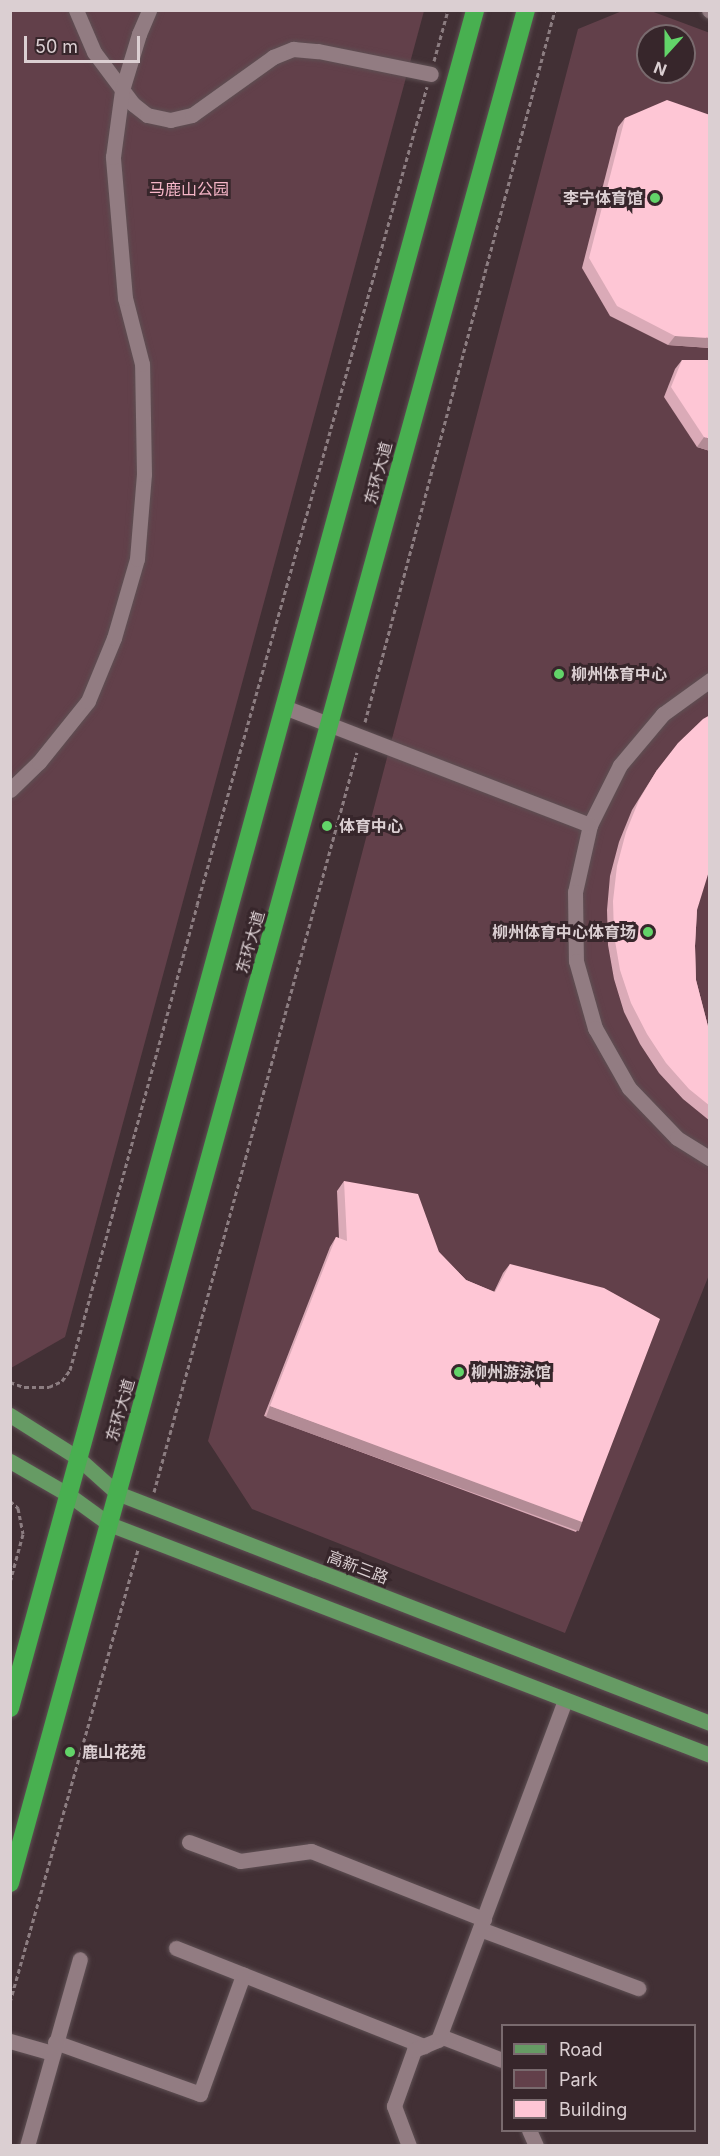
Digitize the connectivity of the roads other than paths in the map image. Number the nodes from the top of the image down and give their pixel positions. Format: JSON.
{"nodes":[{"id":1,"x":76,"y":10,"type":"edge"},
{"id":2,"x":149,"y":10,"type":"edge"},
{"id":3,"x":475,"y":10,"type":"edge"},
{"id":4,"x":526,"y":10,"type":"edge"},
{"id":5,"x":431,"y":74,"type":"road end"},
{"id":6,"x":122,"y":90,"type":"junction"},
{"id":7,"x":710,"y":680,"type":"edge"},
{"id":8,"x":284,"y":707,"type":"junction"},
{"id":9,"x":331,"y":724,"type":"junction"},
{"id":10,"x":10,"y":790,"type":"edge"},
{"id":11,"x":590,"y":825,"type":"junction"},
{"id":12,"x":710,"y":1159,"type":"edge"},
{"id":13,"x":10,"y":1414,"type":"edge"},
{"id":14,"x":78,"y":1458,"type":"junction"},
{"id":15,"x":10,"y":1461,"type":"edge"},
{"id":16,"x":117,"y":1493,"type":"junction"},
{"id":17,"x":69,"y":1495,"type":"junction"},
{"id":18,"x":109,"y":1524,"type":"junction"},
{"id":19,"x":565,"y":1700,"type":"junction"},
{"id":20,"x":10,"y":1708,"type":"edge"},
{"id":21,"x":710,"y":1723,"type":"edge"},
{"id":22,"x":710,"y":1755,"type":"edge"},
{"id":23,"x":189,"y":1842,"type":"dead end"},
{"id":24,"x":10,"y":1883,"type":"edge"},
{"id":25,"x":482,"y":1924,"type":"junction"},
{"id":26,"x":176,"y":1948,"type":"dead end"},
{"id":27,"x":80,"y":1959,"type":"dead end"},
{"id":28,"x":243,"y":1975,"type":"junction"},
{"id":29,"x":638,"y":1988,"type":"dead end"},
{"id":30,"x":440,"y":2036,"type":"junction"},
{"id":31,"x":10,"y":2041,"type":"edge"},
{"id":32,"x":424,"y":2046,"type":"junction"},
{"id":33,"x":54,"y":2048,"type":"junction"},
{"id":34,"x":501,"y":2060,"type":"edge"},
{"id":35,"x":27,"y":2145,"type":"edge"},
{"id":36,"x":409,"y":2145,"type":"edge"}],
"edges":[{"from":1,"to":6,"type":"lane"},
{"from":2,"to":6,"type":"lane"},
{"from":3,"to":8,"type":"highway","name":"东环大道"},
{"from":4,"to":9,"type":"highway","name":"东环大道"},
{"from":5,"to":6,"type":"lane"},
{"from":6,"to":10,"type":"lane"},
{"from":7,"to":11,"type":"lane"},
{"from":8,"to":9,"type":"lane"},
{"from":8,"to":14,"type":"highway","name":"东环大道"},
{"from":9,"to":11,"type":"lane"},
{"from":9,"to":16,"type":"highway","name":"东环大道"},
{"from":11,"to":12,"type":"lane"},
{"from":13,"to":14,"type":"main road","name":"高新三路"},
{"from":14,"to":16,"type":"main road","name":"高新三路"},
{"from":14,"to":17,"type":"highway","name":"东环大道"},
{"from":15,"to":17,"type":"main road"},
{"from":16,"to":18,"type":"highway","name":"东环大道"},
{"from":16,"to":21,"type":"main road","name":"高新三路"},
{"from":17,"to":18,"type":"main road"},
{"from":17,"to":20,"type":"highway","name":"东环大道"},
{"from":18,"to":19,"type":"main road"},
{"from":18,"to":24,"type":"highway","name":"东环大道"},
{"from":19,"to":22,"type":"main road"},
{"from":19,"to":25,"type":"lane"},
{"from":23,"to":25,"type":"lane"},
{"from":25,"to":29,"type":"lane"},
{"from":25,"to":30,"type":"lane"},
{"from":26,"to":28,"type":"lane"},
{"from":27,"to":33,"type":"lane"},
{"from":28,"to":32,"type":"lane"},
{"from":28,"to":33,"type":"lane"},
{"from":30,"to":32,"type":"lane"},
{"from":30,"to":34,"type":"lane"},
{"from":31,"to":33,"type":"lane"},
{"from":32,"to":36,"type":"lane"},
{"from":33,"to":35,"type":"lane"}]}
